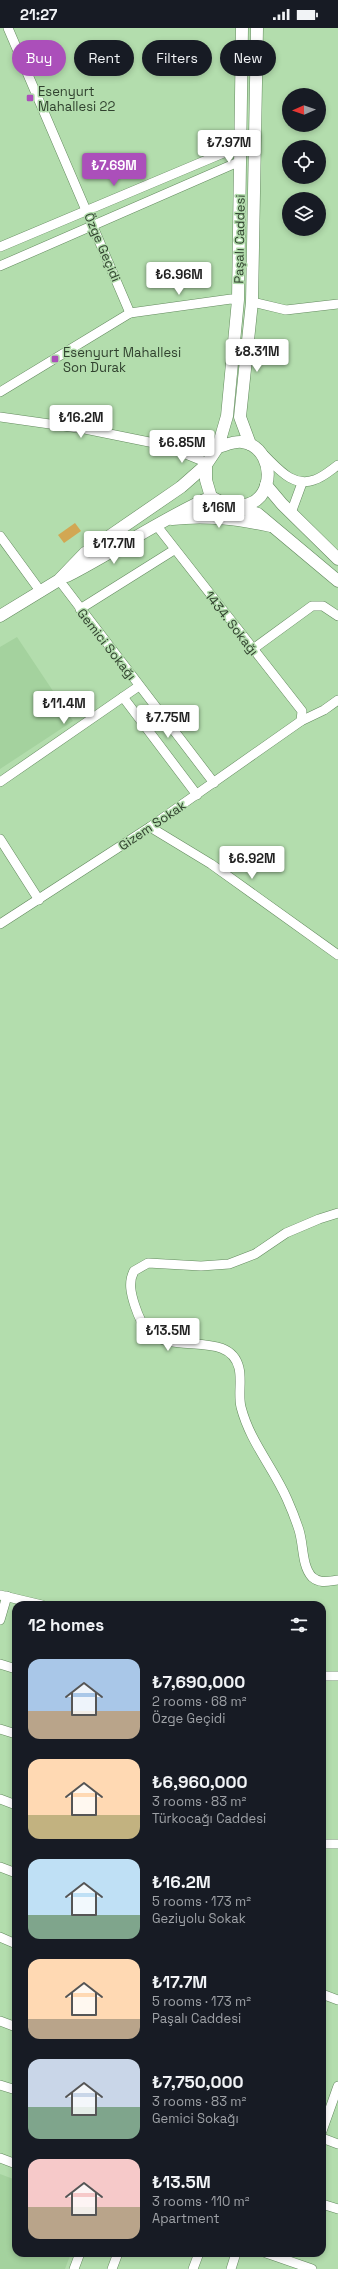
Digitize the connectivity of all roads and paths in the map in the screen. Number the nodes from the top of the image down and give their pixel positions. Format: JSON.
{"nodes":[{"id":1,"x":8,"y":28,"type":"edge"},
{"id":2,"x":242,"y":28,"type":"edge"},
{"id":3,"x":257,"y":28,"type":"edge"},
{"id":4,"x":240,"y":146,"type":"junction"},
{"id":5,"x":241,"y":164,"type":"junction"},
{"id":6,"x":87,"y":210,"type":"junction"},
{"id":7,"x":93,"y":224,"type":"junction"},
{"id":8,"x":0,"y":247,"type":"edge"},
{"id":9,"x":0,"y":266,"type":"edge"},
{"id":10,"x":234,"y":300,"type":"junction"},
{"id":11,"x":252,"y":302,"type":"junction"},
{"id":12,"x":338,"y":304,"type":"edge"},
{"id":13,"x":130,"y":313,"type":"junction"},
{"id":14,"x":0,"y":392,"type":"edge"},
{"id":15,"x":0,"y":417,"type":"edge"},
{"id":16,"x":250,"y":444,"type":"junction"},
{"id":17,"x":164,"y":445,"type":"junction"},
{"id":18,"x":218,"y":447,"type":"junction"},
{"id":19,"x":263,"y":454,"type":"junction"},
{"id":20,"x":207,"y":464,"type":"junction"},
{"id":21,"x":338,"y":465,"type":"edge"},
{"id":22,"x":302,"y":483,"type":"junction"},
{"id":23,"x":266,"y":485,"type":"junction"},
{"id":24,"x":211,"y":497,"type":"junction"},
{"id":25,"x":239,"y":507,"type":"junction"},
{"id":26,"x":291,"y":513,"type":"junction"},
{"id":27,"x":162,"y":523,"type":"junction"},
{"id":28,"x":272,"y":526,"type":"junction"},
{"id":29,"x":0,"y":536,"type":"edge"},
{"id":30,"x":174,"y":550,"type":"junction"},
{"id":31,"x":338,"y":560,"type":"edge"},
{"id":32,"x":59,"y":580,"type":"junction"},
{"id":33,"x":338,"y":581,"type":"edge"},
{"id":34,"x":41,"y":592,"type":"junction"},
{"id":35,"x":80,"y":609,"type":"junction"},
{"id":36,"x":0,"y":616,"type":"edge"},
{"id":37,"x":338,"y":616,"type":"edge"},
{"id":38,"x":252,"y":649,"type":"junction"},
{"id":39,"x":139,"y":686,"type":"junction"},
{"id":40,"x":123,"y":697,"type":"junction"},
{"id":41,"x":338,"y":700,"type":"edge"},
{"id":42,"x":301,"y":721,"type":"junction"},
{"id":43,"x":0,"y":782,"type":"edge"},
{"id":44,"x":214,"y":783,"type":"junction"},
{"id":45,"x":197,"y":794,"type":"junction"},
{"id":46,"x":150,"y":827,"type":"junction"},
{"id":47,"x":0,"y":839,"type":"edge"},
{"id":48,"x":39,"y":900,"type":"junction"},
{"id":49,"x":0,"y":924,"type":"edge"},
{"id":50,"x":338,"y":955,"type":"edge"},
{"id":51,"x":338,"y":1213,"type":"edge"},
{"id":52,"x":338,"y":1580,"type":"edge"},
{"id":53,"x":4,"y":1596,"type":"edge"},
{"id":54,"x":25,"y":1601,"type":"edge"},
{"id":55,"x":0,"y":1620,"type":"edge"},
{"id":56,"x":0,"y":1664,"type":"edge"},
{"id":57,"x":12,"y":1668,"type":"edge"},
{"id":58,"x":326,"y":1676,"type":"edge"},
{"id":59,"x":338,"y":1676,"type":"edge"},
{"id":60,"x":0,"y":1729,"type":"edge"},
{"id":61,"x":12,"y":1733,"type":"edge"},
{"id":62,"x":0,"y":1799,"type":"edge"},
{"id":63,"x":12,"y":1804,"type":"edge"},
{"id":64,"x":326,"y":1844,"type":"edge"},
{"id":65,"x":338,"y":1844,"type":"edge"},
{"id":66,"x":0,"y":1867,"type":"edge"},
{"id":67,"x":12,"y":1872,"type":"edge"},
{"id":68,"x":0,"y":1937,"type":"edge"},
{"id":69,"x":12,"y":1942,"type":"edge"},
{"id":70,"x":326,"y":1996,"type":"edge"},
{"id":71,"x":338,"y":2000,"type":"edge"},
{"id":72,"x":0,"y":2021,"type":"edge"},
{"id":73,"x":12,"y":2026,"type":"edge"},
{"id":74,"x":0,"y":2085,"type":"edge"},
{"id":75,"x":338,"y":2086,"type":"edge"},
{"id":76,"x":12,"y":2089,"type":"edge"},
{"id":77,"x":326,"y":2120,"type":"edge"},
{"id":78,"x":326,"y":2140,"type":"edge"},
{"id":79,"x":338,"y":2144,"type":"edge"},
{"id":80,"x":0,"y":2158,"type":"edge"},
{"id":81,"x":12,"y":2162,"type":"edge"},
{"id":82,"x":326,"y":2205,"type":"edge"},
{"id":83,"x":338,"y":2209,"type":"edge"},
{"id":84,"x":78,"y":2257,"type":"edge"},
{"id":85,"x":116,"y":2257,"type":"edge"},
{"id":86,"x":198,"y":2257,"type":"edge"},
{"id":87,"x":234,"y":2257,"type":"edge"},
{"id":88,"x":278,"y":2257,"type":"edge"},
{"id":89,"x":74,"y":2269,"type":"edge"},
{"id":90,"x":112,"y":2269,"type":"edge"},
{"id":91,"x":193,"y":2269,"type":"edge"},
{"id":92,"x":230,"y":2269,"type":"edge"},
{"id":93,"x":312,"y":2269,"type":"edge"}],
"edges":[{"from":1,"to":6,"type":"street","name":"Özge Geçidi"},
{"from":2,"to":4,"type":"street","name":"Paşalı Caddesi"},
{"from":3,"to":11,"type":"street","name":"Paşalı Caddesi"},
{"from":4,"to":5,"type":"street","name":"Paşalı Caddesi"},
{"from":4,"to":6,"type":"street"},
{"from":5,"to":7,"type":"street"},
{"from":5,"to":10,"type":"street","name":"Paşalı Caddesi"},
{"from":6,"to":7,"type":"street","name":"Özge Geçidi"},
{"from":6,"to":8,"type":"street"},
{"from":7,"to":9,"type":"street"},
{"from":7,"to":13,"type":"street","name":"Özge Geçidi"},
{"from":10,"to":13,"type":"street"},
{"from":10,"to":18,"type":"street","name":"Paşalı Caddesi"},
{"from":11,"to":12,"type":"street"},
{"from":11,"to":16,"type":"street","name":"Paşalı Caddesi"},
{"from":13,"to":14,"type":"street"},
{"from":15,"to":17,"type":"street"},
{"from":16,"to":18,"type":"street"},
{"from":16,"to":19,"type":"street"},
{"from":17,"to":18,"type":"street"},
{"from":17,"to":20,"type":"street"},
{"from":18,"to":20,"type":"street"},
{"from":19,"to":22,"type":"street"},
{"from":19,"to":23,"type":"street"},
{"from":20,"to":24,"type":"street"},
{"from":20,"to":32,"type":"street"},
{"from":21,"to":22,"type":"street"},
{"from":22,"to":26,"type":"street"},
{"from":23,"to":25,"type":"street"},
{"from":23,"to":26,"type":"street"},
{"from":24,"to":25,"type":"street"},
{"from":24,"to":27,"type":"street"},
{"from":25,"to":28,"type":"street"},
{"from":26,"to":31,"type":"street"},
{"from":27,"to":28,"type":"street"},
{"from":27,"to":30,"type":"street","name":"1434. Sokağı"},
{"from":27,"to":32,"type":"street"},
{"from":28,"to":33,"type":"street"},
{"from":29,"to":34,"type":"street"},
{"from":30,"to":35,"type":"street"},
{"from":30,"to":38,"type":"street","name":"1434. Sokağı"},
{"from":32,"to":34,"type":"street"},
{"from":32,"to":35,"type":"street","name":"Gemici Sokağı"},
{"from":34,"to":36,"type":"street"},
{"from":35,"to":39,"type":"street","name":"Gemici Sokağı"},
{"from":37,"to":38,"type":"street"},
{"from":38,"to":42,"type":"street","name":"1434. Sokağı"},
{"from":39,"to":40,"type":"street"},
{"from":39,"to":44,"type":"street","name":"Gemici Sokağı"},
{"from":40,"to":43,"type":"street"},
{"from":40,"to":45,"type":"street"},
{"from":41,"to":42,"type":"street","name":"Gizem Sokak"},
{"from":42,"to":44,"type":"street","name":"Gizem Sokak"},
{"from":44,"to":45,"type":"street","name":"Gizem Sokak"},
{"from":45,"to":46,"type":"street","name":"Gizem Sokak"},
{"from":46,"to":48,"type":"street","name":"Gizem Sokak"},
{"from":46,"to":50,"type":"street"},
{"from":47,"to":48,"type":"street"},
{"from":48,"to":49,"type":"street","name":"Gizem Sokak"},
{"from":51,"to":52,"type":"street"},
{"from":53,"to":54,"type":"street"},
{"from":53,"to":55,"type":"street"},
{"from":56,"to":57,"type":"street"},
{"from":58,"to":59,"type":"street"},
{"from":60,"to":61,"type":"street"},
{"from":62,"to":63,"type":"street"},
{"from":64,"to":65,"type":"street"},
{"from":66,"to":67,"type":"street"},
{"from":68,"to":69,"type":"street"},
{"from":70,"to":71,"type":"street"},
{"from":72,"to":73,"type":"street"},
{"from":74,"to":76,"type":"street"},
{"from":75,"to":77,"type":"street"},
{"from":78,"to":79,"type":"street"},
{"from":80,"to":81,"type":"street"},
{"from":82,"to":83,"type":"street"},
{"from":84,"to":89,"type":"street"},
{"from":85,"to":90,"type":"street"},
{"from":86,"to":91,"type":"street"},
{"from":87,"to":92,"type":"street"},
{"from":88,"to":93,"type":"street"}]}
